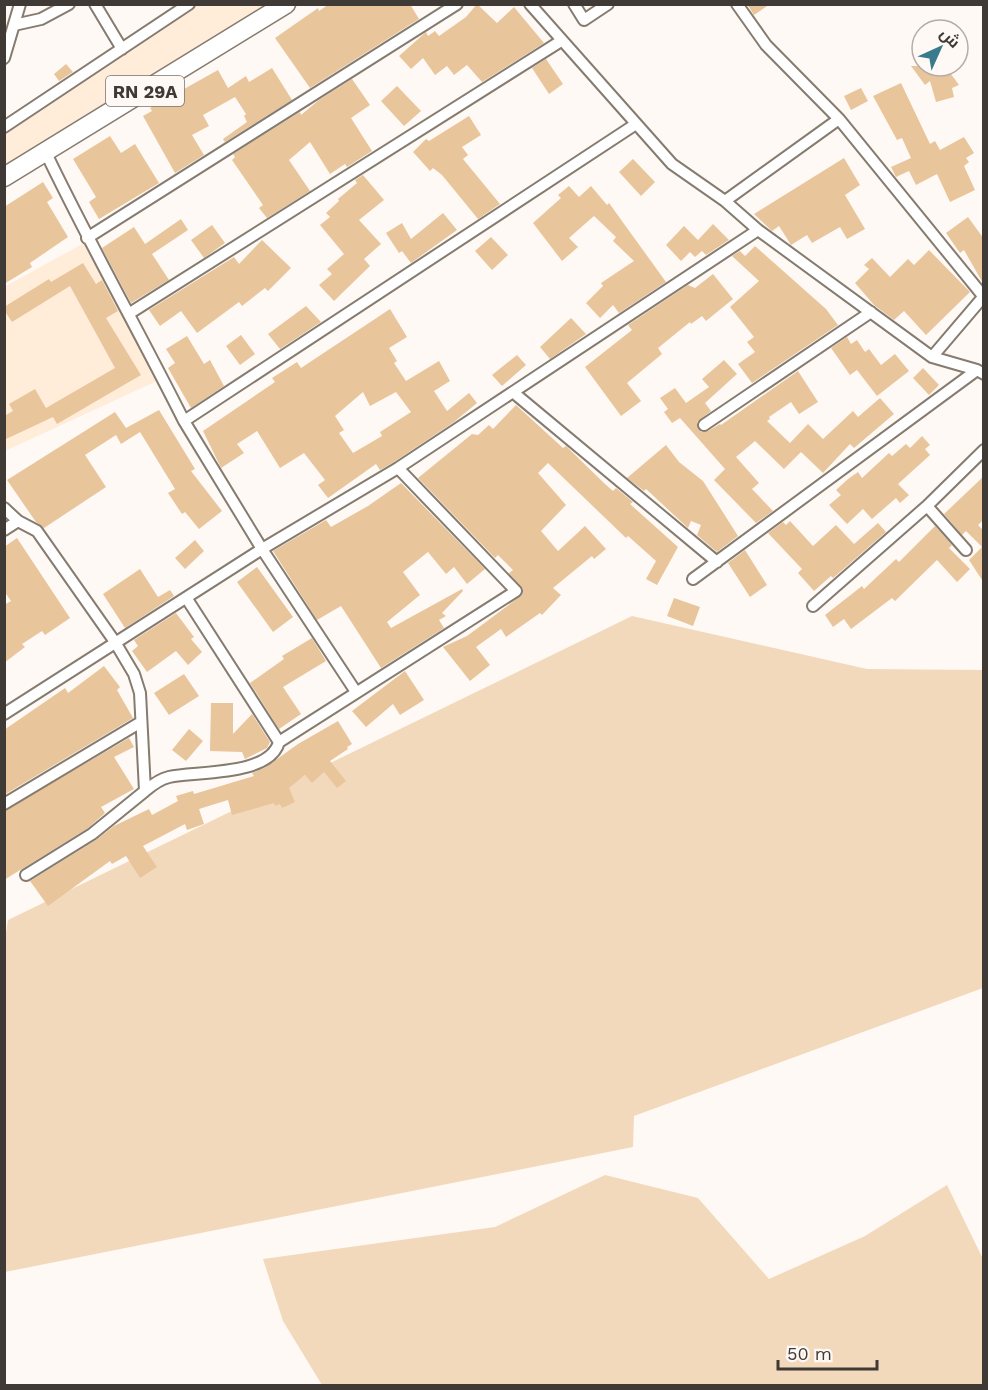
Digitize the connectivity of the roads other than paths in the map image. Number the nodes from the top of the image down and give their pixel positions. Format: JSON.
{"nodes":[{"id":1,"x":20,"y":4,"type":"edge"},
{"id":2,"x":69,"y":4,"type":"edge"},
{"id":3,"x":95,"y":4,"type":"edge"},
{"id":4,"x":189,"y":4,"type":"edge"},
{"id":5,"x":286,"y":4,"type":"edge"},
{"id":6,"x":457,"y":4,"type":"edge"},
{"id":7,"x":574,"y":4,"type":"edge"},
{"id":8,"x":608,"y":4,"type":"edge"},
{"id":9,"x":737,"y":4,"type":"edge"},
{"id":10,"x":533,"y":5,"type":"edge"},
{"id":11,"x":14,"y":25,"type":"junction"},
{"id":12,"x":561,"y":41,"type":"junction"},
{"id":13,"x":122,"y":49,"type":"junction"},
{"id":14,"x":4,"y":58,"type":"edge"},
{"id":15,"x":839,"y":119,"type":"junction"},
{"id":16,"x":636,"y":124,"type":"junction"},
{"id":17,"x":4,"y":127,"type":"edge"},
{"id":18,"x":46,"y":153,"type":"junction"},
{"id":19,"x":4,"y":177,"type":"edge"},
{"id":20,"x":725,"y":201,"type":"junction"},
{"id":21,"x":758,"y":230,"type":"junction"},
{"id":22,"x":87,"y":238,"type":"junction"},
{"id":23,"x":983,"y":296,"type":"edge"},
{"id":24,"x":871,"y":312,"type":"junction"},
{"id":25,"x":130,"y":313,"type":"junction"},
{"id":26,"x":932,"y":357,"type":"junction"},
{"id":27,"x":980,"y":372,"type":"edge"},
{"id":28,"x":514,"y":393,"type":"junction"},
{"id":29,"x":184,"y":421,"type":"junction"},
{"id":30,"x":704,"y":425,"type":"dead end"},
{"id":31,"x":984,"y":450,"type":"edge"},
{"id":32,"x":398,"y":468,"type":"junction"},
{"id":33,"x":927,"y":506,"type":"junction"},
{"id":34,"x":4,"y":508,"type":"edge"},
{"id":35,"x":18,"y":521,"type":"junction"},
{"id":36,"x":4,"y":530,"type":"edge"},
{"id":37,"x":262,"y":549,"type":"junction"},
{"id":38,"x":966,"y":550,"type":"dead end"},
{"id":39,"x":717,"y":562,"type":"junction"},
{"id":40,"x":693,"y":579,"type":"dead end"},
{"id":41,"x":187,"y":599,"type":"junction"},
{"id":42,"x":813,"y":606,"type":"dead end"},
{"id":43,"x":115,"y":642,"type":"junction"},
{"id":44,"x":357,"y":692,"type":"junction"},
{"id":45,"x":4,"y":714,"type":"edge"},
{"id":46,"x":141,"y":722,"type":"junction"},
{"id":47,"x":279,"y":742,"type":"junction"},
{"id":48,"x":145,"y":791,"type":"junction"},
{"id":49,"x":4,"y":804,"type":"edge"},
{"id":50,"x":26,"y":875,"type":"dead end"}],
"edges":[{"from":1,"to":11,"type":"street"},
{"from":2,"to":11,"type":"street"},
{"from":3,"to":13,"type":"street"},
{"from":4,"to":13,"type":"street"},
{"from":5,"to":18,"type":"main road","number":"RN 29A"},
{"from":6,"to":22,"type":"street"},
{"from":7,"to":8,"type":"street"},
{"from":9,"to":15,"type":"street"},
{"from":10,"to":12,"type":"street"},
{"from":11,"to":14,"type":"street"},
{"from":12,"to":16,"type":"street"},
{"from":12,"to":25,"type":"street"},
{"from":13,"to":17,"type":"street"},
{"from":15,"to":20,"type":"street"},
{"from":15,"to":23,"type":"street"},
{"from":16,"to":20,"type":"street"},
{"from":16,"to":29,"type":"street"},
{"from":18,"to":19,"type":"main road","number":"RN 29A"},
{"from":18,"to":22,"type":"street"},
{"from":20,"to":21,"type":"street"},
{"from":21,"to":24,"type":"street"},
{"from":21,"to":28,"type":"street"},
{"from":22,"to":25,"type":"street"},
{"from":23,"to":26,"type":"street"},
{"from":24,"to":26,"type":"street"},
{"from":24,"to":30,"type":"street"},
{"from":25,"to":29,"type":"street"},
{"from":26,"to":27,"type":"street"},
{"from":27,"to":39,"type":"street"},
{"from":28,"to":32,"type":"street"},
{"from":28,"to":39,"type":"street"},
{"from":29,"to":37,"type":"street"},
{"from":31,"to":33,"type":"street"},
{"from":32,"to":37,"type":"street"},
{"from":32,"to":44,"type":"street"},
{"from":33,"to":38,"type":"street"},
{"from":33,"to":42,"type":"street"},
{"from":34,"to":35,"type":"street"},
{"from":35,"to":36,"type":"street"},
{"from":35,"to":43,"type":"street"},
{"from":37,"to":41,"type":"street"},
{"from":37,"to":44,"type":"street"},
{"from":39,"to":40,"type":"street"},
{"from":41,"to":43,"type":"street"},
{"from":41,"to":47,"type":"street"},
{"from":43,"to":45,"type":"street"},
{"from":43,"to":46,"type":"street"},
{"from":44,"to":47,"type":"street"},
{"from":46,"to":48,"type":"street"},
{"from":46,"to":49,"type":"street"},
{"from":47,"to":48,"type":"street"},
{"from":48,"to":50,"type":"street"}]}
